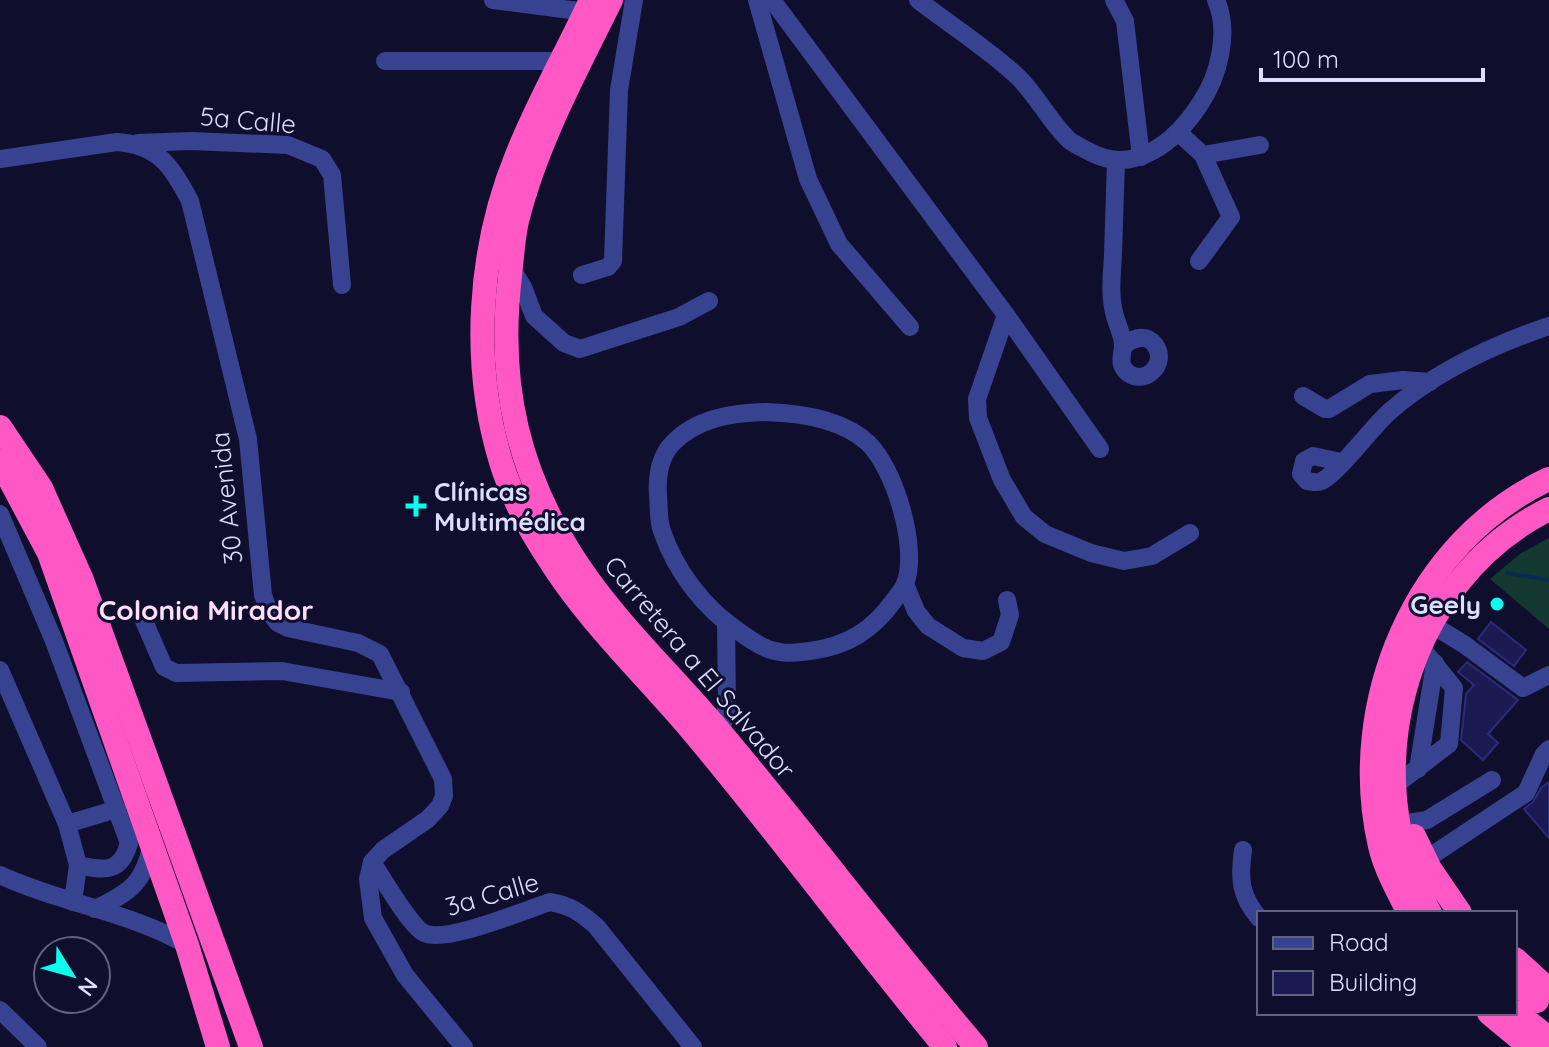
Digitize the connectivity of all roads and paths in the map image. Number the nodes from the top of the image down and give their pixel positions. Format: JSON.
{"nodes":[{"id":1,"x":493,"y":0,"type":"edge"},
{"id":2,"x":611,"y":0,"type":"edge"},
{"id":3,"x":632,"y":0,"type":"edge"},
{"id":4,"x":757,"y":0,"type":"edge"},
{"id":5,"x":772,"y":0,"type":"edge"},
{"id":6,"x":918,"y":0,"type":"edge"},
{"id":7,"x":1114,"y":0,"type":"edge"},
{"id":8,"x":1216,"y":0,"type":"edge"},
{"id":9,"x":589,"y":6,"type":"edge"},
{"id":10,"x":385,"y":61,"type":"dead end"},
{"id":11,"x":569,"y":65,"type":"junction"},
{"id":12,"x":1183,"y":137,"type":"junction"},
{"id":13,"x":191,"y":141,"type":"junction"},
{"id":14,"x":135,"y":143,"type":"junction"},
{"id":15,"x":1260,"y":145,"type":"dead end"},
{"id":16,"x":1203,"y":155,"type":"junction"},
{"id":17,"x":1141,"y":157,"type":"junction"},
{"id":18,"x":0,"y":159,"type":"edge"},
{"id":19,"x":1116,"y":161,"type":"junction"},
{"id":20,"x":176,"y":174,"type":"junction"},
{"id":21,"x":1199,"y":261,"type":"dead end"},
{"id":22,"x":582,"y":275,"type":"dead end"},
{"id":23,"x":342,"y":285,"type":"dead end"},
{"id":24,"x":709,"y":301,"type":"dead end"},
{"id":25,"x":517,"y":303,"type":"junction"},
{"id":26,"x":1006,"y":315,"type":"junction"},
{"id":27,"x":1549,"y":326,"type":"edge"},
{"id":28,"x":910,"y":327,"type":"dead end"},
{"id":29,"x":1123,"y":346,"type":"dead end"},
{"id":30,"x":1430,"y":382,"type":"junction"},
{"id":31,"x":1303,"y":396,"type":"dead end"},
{"id":32,"x":0,"y":427,"type":"edge"},
{"id":33,"x":1100,"y":449,"type":"dead end"},
{"id":34,"x":0,"y":461,"type":"edge"},
{"id":35,"x":1341,"y":462,"type":"dead end"},
{"id":36,"x":1549,"y":479,"type":"edge"},
{"id":37,"x":10,"y":491,"type":"edge"},
{"id":38,"x":1549,"y":509,"type":"edge"},
{"id":39,"x":0,"y":514,"type":"edge"},
{"id":40,"x":1190,"y":533,"type":"dead end"},
{"id":41,"x":905,"y":584,"type":"junction"},
{"id":42,"x":1007,"y":600,"type":"dead end"},
{"id":43,"x":144,"y":621,"type":"dead end"},
{"id":44,"x":726,"y":623,"type":"junction"},
{"id":45,"x":1428,"y":644,"type":"junction"},
{"id":46,"x":0,"y":670,"type":"edge"},
{"id":47,"x":1549,"y":675,"type":"edge"},
{"id":48,"x":401,"y":692,"type":"junction"},
{"id":49,"x":721,"y":732,"type":"junction"},
{"id":50,"x":1549,"y":749,"type":"edge"},
{"id":51,"x":1418,"y":769,"type":"junction"},
{"id":52,"x":1492,"y":780,"type":"dead end"},
{"id":53,"x":1394,"y":790,"type":"junction"},
{"id":54,"x":117,"y":809,"type":"junction"},
{"id":55,"x":1408,"y":823,"type":"junction"},
{"id":56,"x":67,"y":824,"type":"junction"},
{"id":57,"x":152,"y":843,"type":"junction"},
{"id":58,"x":1243,"y":850,"type":"dead end"},
{"id":59,"x":1425,"y":860,"type":"junction"},
{"id":60,"x":372,"y":862,"type":"junction"},
{"id":61,"x":78,"y":865,"type":"junction"},
{"id":62,"x":0,"y":875,"type":"edge"},
{"id":63,"x":73,"y":902,"type":"junction"},
{"id":64,"x":95,"y":909,"type":"junction"},
{"id":65,"x":1425,"y":910,"type":"edge"},
{"id":66,"x":1459,"y":911,"type":"edge"},
{"id":67,"x":1257,"y":916,"type":"edge"},
{"id":68,"x":187,"y":945,"type":"junction"},
{"id":69,"x":1517,"y":963,"type":"edge"},
{"id":70,"x":1517,"y":983,"type":"edge"},
{"id":71,"x":1534,"y":1001,"type":"edge"},
{"id":72,"x":0,"y":1010,"type":"edge"},
{"id":73,"x":1480,"y":1015,"type":"edge"},
{"id":74,"x":1491,"y":1015,"type":"edge"},
{"id":75,"x":1549,"y":1038,"type":"edge"},
{"id":76,"x":38,"y":1047,"type":"edge"},
{"id":77,"x":218,"y":1047,"type":"edge"},
{"id":78,"x":251,"y":1047,"type":"edge"},
{"id":79,"x":464,"y":1047,"type":"edge"},
{"id":80,"x":693,"y":1047,"type":"edge"},
{"id":81,"x":945,"y":1047,"type":"edge"},
{"id":82,"x":976,"y":1047,"type":"edge"},
{"id":83,"x":1510,"y":1047,"type":"edge"},
{"id":84,"x":1530,"y":1047,"type":"edge"}],
"edges":[{"from":1,"to":9,"type":"street"},
{"from":2,"to":11,"type":"highway","name":"Carretera a El Salvador"},
{"from":3,"to":11,"type":"street"},
{"from":3,"to":22,"type":"street"},
{"from":4,"to":28,"type":"street"},
{"from":5,"to":26,"type":"street"},
{"from":6,"to":19,"type":"street"},
{"from":7,"to":17,"type":"street"},
{"from":8,"to":12,"type":"street"},
{"from":9,"to":11,"type":"highway","name":"Carretera a El Salvador"},
{"from":10,"to":11,"type":"street"},
{"from":11,"to":25,"type":"highway","name":"Carretera a El Salvador"},
{"from":11,"to":81,"type":"highway","name":"Carretera a El Salvador"},
{"from":12,"to":16,"type":"street"},
{"from":12,"to":17,"type":"street"},
{"from":13,"to":14,"type":"street","name":"5a Calle"},
{"from":13,"to":20,"type":"street"},
{"from":13,"to":23,"type":"street","name":"5a Calle"},
{"from":14,"to":18,"type":"street"},
{"from":14,"to":20,"type":"street","name":"30 Avenida"},
{"from":15,"to":16,"type":"street"},
{"from":16,"to":21,"type":"street"},
{"from":17,"to":19,"type":"street"},
{"from":19,"to":29,"type":"street"},
{"from":20,"to":48,"type":"street","name":"30 Avenida"},
{"from":24,"to":25,"type":"street"},
{"from":25,"to":49,"type":"highway","name":"Carretera a El Salvador"},
{"from":26,"to":33,"type":"street"},
{"from":26,"to":40,"type":"street"},
{"from":27,"to":30,"type":"street"},
{"from":30,"to":31,"type":"street"},
{"from":30,"to":35,"type":"street"},
{"from":32,"to":78,"type":"highway"},
{"from":34,"to":37,"type":"highway"},
{"from":36,"to":65,"type":"highway"},
{"from":37,"to":57,"type":"highway"},
{"from":38,"to":45,"type":"highway"},
{"from":39,"to":54,"type":"street"},
{"from":41,"to":42,"type":"street"},
{"from":41,"to":44,"type":"street"},
{"from":41,"to":44,"type":"street"},
{"from":43,"to":48,"type":"street"},
{"from":44,"to":49,"type":"street"},
{"from":45,"to":47,"type":"street"},
{"from":45,"to":51,"type":"street"},
{"from":45,"to":51,"type":"street"},
{"from":45,"to":53,"type":"highway"},
{"from":46,"to":56,"type":"street"},
{"from":48,"to":60,"type":"street","name":"30 Avenida"},
{"from":49,"to":82,"type":"highway","name":"Carretera a El Salvador"},
{"from":50,"to":59,"type":"street"},
{"from":51,"to":53,"type":"street"},
{"from":52,"to":55,"type":"street"},
{"from":53,"to":55,"type":"highway"},
{"from":53,"to":65,"type":"highway"},
{"from":54,"to":56,"type":"street"},
{"from":54,"to":61,"type":"street"},
{"from":55,"to":59,"type":"highway"},
{"from":56,"to":61,"type":"street"},
{"from":57,"to":64,"type":"street"},
{"from":57,"to":68,"type":"highway"},
{"from":58,"to":67,"type":"street"},
{"from":59,"to":66,"type":"highway"},
{"from":60,"to":79,"type":"street"},
{"from":60,"to":80,"type":"street","name":"3a Calle"},
{"from":61,"to":63,"type":"street"},
{"from":62,"to":63,"type":"street"},
{"from":63,"to":64,"type":"street"},
{"from":64,"to":68,"type":"street"},
{"from":68,"to":77,"type":"highway"},
{"from":69,"to":71,"type":"highway"},
{"from":70,"to":71,"type":"highway"},
{"from":71,"to":75,"type":"highway"},
{"from":72,"to":76,"type":"street"},
{"from":73,"to":83,"type":"highway"},
{"from":74,"to":84,"type":"highway"}]}
